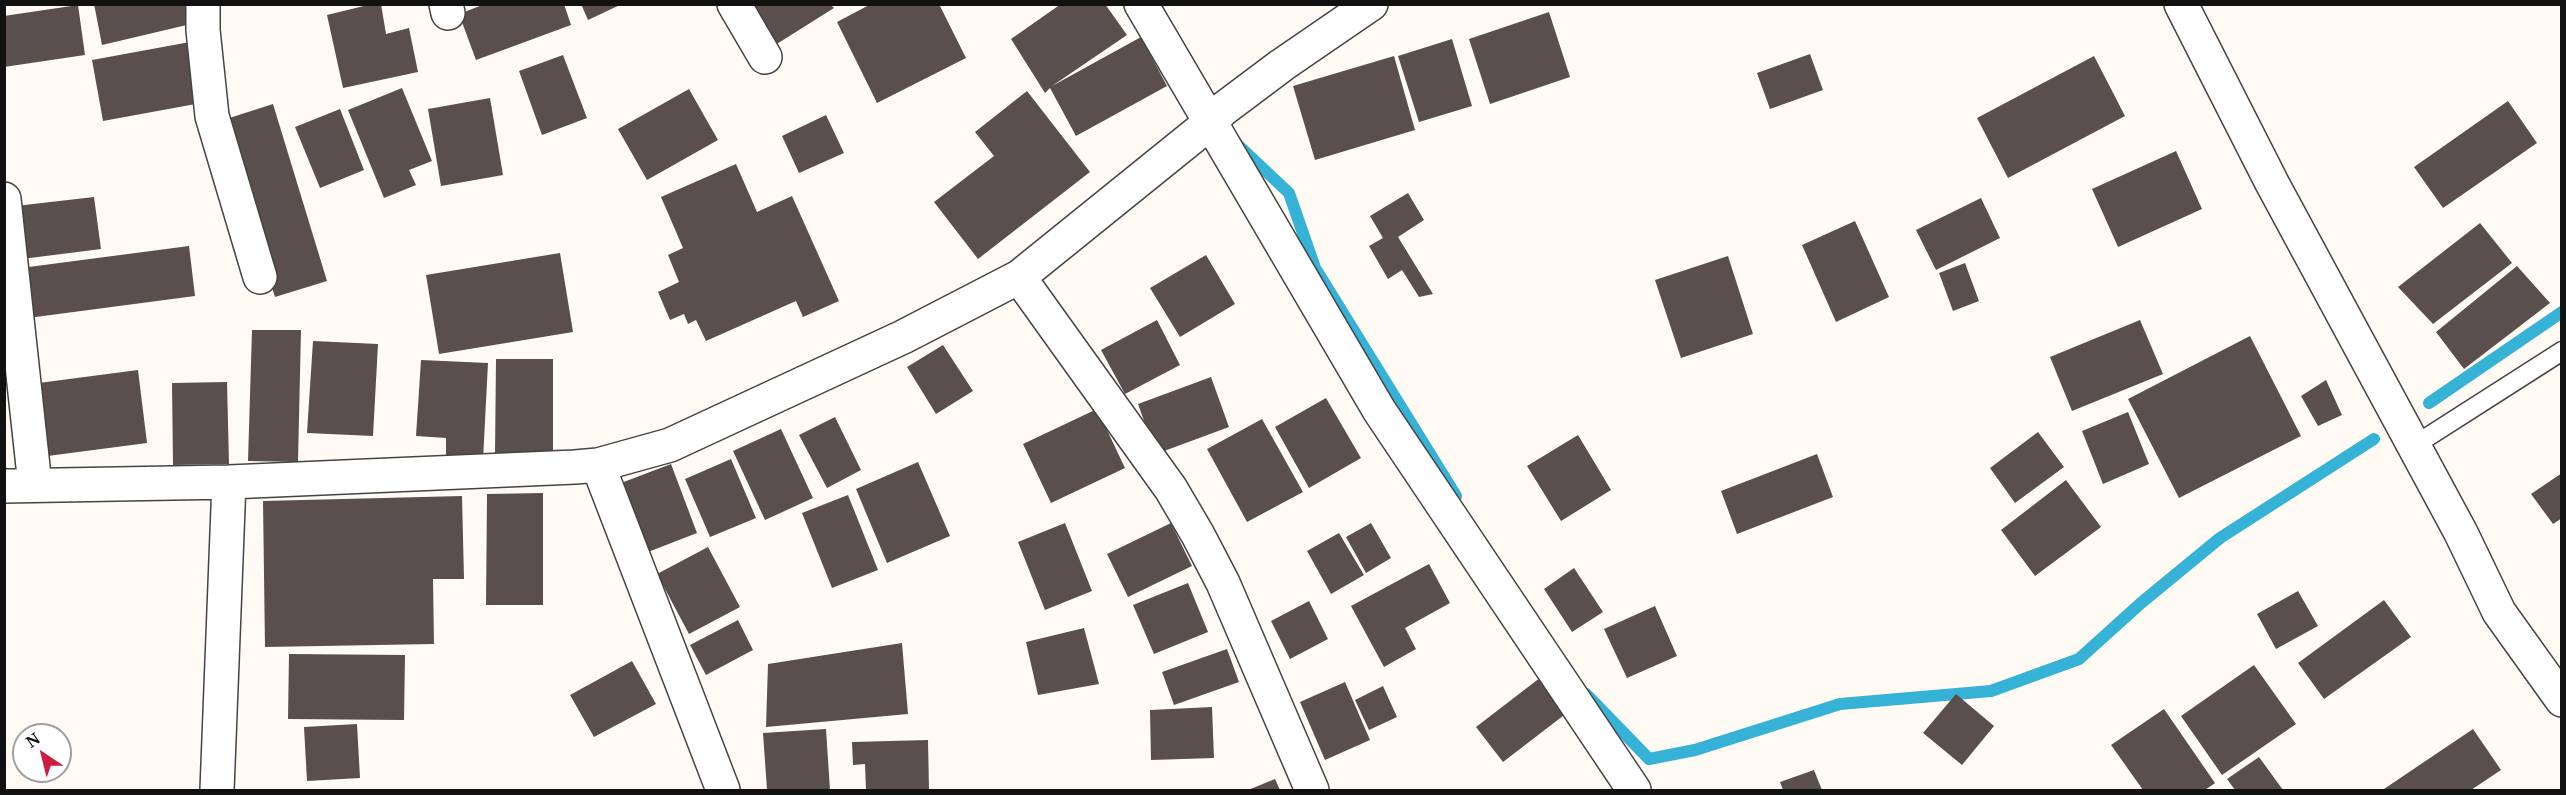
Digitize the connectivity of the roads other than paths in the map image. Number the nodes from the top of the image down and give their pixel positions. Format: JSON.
{"nodes":[{"id":1,"x":203,"y":4,"type":"edge"},
{"id":2,"x":734,"y":4,"type":"edge"},
{"id":3,"x":1141,"y":4,"type":"edge"},
{"id":4,"x":1371,"y":4,"type":"edge"},
{"id":5,"x":2181,"y":4,"type":"edge"},
{"id":6,"x":765,"y":57,"type":"dead end"},
{"id":7,"x":1216,"y":116,"type":"junction"},
{"id":8,"x":4,"y":199,"type":"edge"},
{"id":9,"x":260,"y":277,"type":"dead end"},
{"id":10,"x":1019,"y":277,"type":"junction"},
{"id":11,"x":2562,"y":351,"type":"edge"},
{"id":12,"x":2415,"y":445,"type":"junction"},
{"id":13,"x":598,"y":465,"type":"junction"},
{"id":14,"x":229,"y":482,"type":"junction"},
{"id":15,"x":20,"y":486,"type":"edge"},
{"id":16,"x":2562,"y":700,"type":"edge"},
{"id":17,"x":217,"y":790,"type":"edge"},
{"id":18,"x":723,"y":790,"type":"edge"},
{"id":19,"x":1312,"y":790,"type":"edge"},
{"id":20,"x":1634,"y":790,"type":"edge"}],
"edges":[{"from":1,"to":9,"type":"street"},
{"from":2,"to":6,"type":"street"},
{"from":3,"to":7,"type":"street"},
{"from":4,"to":7,"type":"street"},
{"from":5,"to":12,"type":"street"},
{"from":7,"to":10,"type":"street"},
{"from":7,"to":20,"type":"street"},
{"from":8,"to":15,"type":"street"},
{"from":10,"to":13,"type":"street"},
{"from":10,"to":19,"type":"street"},
{"from":11,"to":12,"type":"lane"},
{"from":12,"to":16,"type":"street"},
{"from":13,"to":14,"type":"street"},
{"from":13,"to":18,"type":"street"},
{"from":14,"to":15,"type":"street"},
{"from":14,"to":17,"type":"street"}]}
